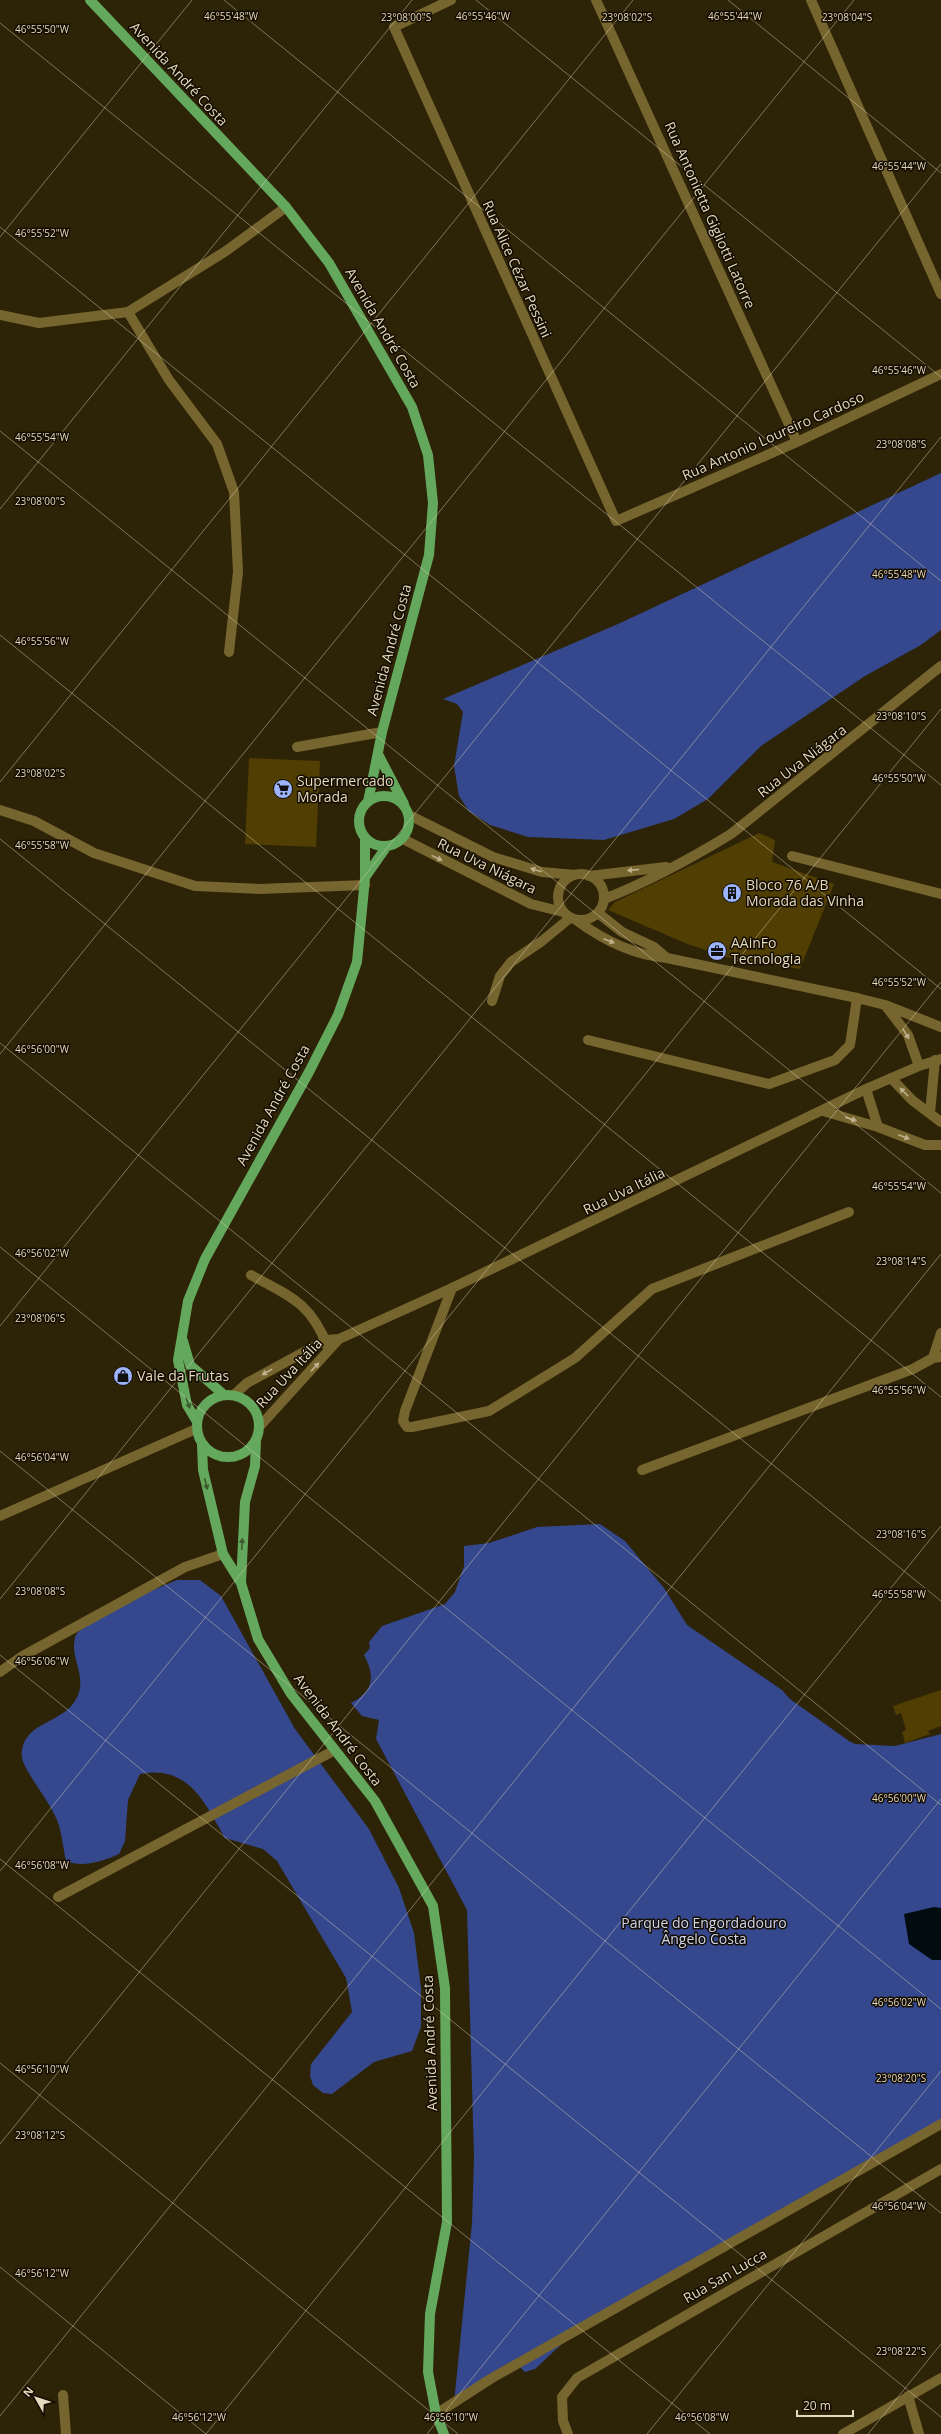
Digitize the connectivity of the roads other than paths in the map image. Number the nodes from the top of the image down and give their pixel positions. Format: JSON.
{"nodes":[{"id":1,"x":90,"y":0,"type":"edge"},
{"id":2,"x":451,"y":0,"type":"edge"},
{"id":3,"x":596,"y":0,"type":"edge"},
{"id":4,"x":811,"y":0,"type":"edge"},
{"id":5,"x":286,"y":207,"type":"junction"},
{"id":6,"x":941,"y":294,"type":"edge"},
{"id":7,"x":128,"y":312,"type":"junction"},
{"id":8,"x":0,"y":315,"type":"edge"},
{"id":9,"x":941,"y":374,"type":"edge"},
{"id":10,"x":797,"y":442,"type":"junction"},
{"id":11,"x":616,"y":521,"type":"joint"},
{"id":12,"x":229,"y":652,"type":"dead end"},
{"id":13,"x":941,"y":666,"type":"edge"},
{"id":14,"x":382,"y":732,"type":"junction"},
{"id":15,"x":297,"y":747,"type":"dead end"},
{"id":16,"x":378,"y":754,"type":"junction"},
{"id":17,"x":368,"y":802,"type":"junction"},
{"id":18,"x":0,"y":810,"type":"edge"},
{"id":19,"x":408,"y":811,"type":"junction"},
{"id":20,"x":365,"y":837,"type":"junction"},
{"id":21,"x":403,"y":839,"type":"junction"},
{"id":22,"x":388,"y":846,"type":"junction"},
{"id":23,"x":792,"y":856,"type":"dead end"},
{"id":24,"x":672,"y":867,"type":"junction"},
{"id":25,"x":575,"y":875,"type":"junction"},
{"id":26,"x":589,"y":876,"type":"junction"},
{"id":27,"x":365,"y":881,"type":"junction"},
{"id":28,"x":941,"y":894,"type":"edge"},
{"id":29,"x":604,"y":899,"type":"junction"},
{"id":30,"x":598,"y":913,"type":"junction"},
{"id":31,"x":570,"y":917,"type":"junction"},
{"id":32,"x":667,"y":958,"type":"junction"},
{"id":33,"x":857,"y":998,"type":"junction"},
{"id":34,"x":492,"y":1001,"type":"dead end"},
{"id":35,"x":885,"y":1005,"type":"junction"},
{"id":36,"x":941,"y":1027,"type":"edge"},
{"id":37,"x":588,"y":1040,"type":"dead end"},
{"id":38,"x":938,"y":1060,"type":"edge"},
{"id":39,"x":919,"y":1066,"type":"junction"},
{"id":40,"x":891,"y":1078,"type":"junction"},
{"id":41,"x":866,"y":1089,"type":"junction"},
{"id":42,"x":823,"y":1111,"type":"junction"},
{"id":43,"x":930,"y":1113,"type":"junction"},
{"id":44,"x":941,"y":1122,"type":"edge"},
{"id":45,"x":878,"y":1127,"type":"junction"},
{"id":46,"x":941,"y":1145,"type":"edge"},
{"id":47,"x":849,"y":1212,"type":"dead end"},
{"id":48,"x":251,"y":1275,"type":"dead end"},
{"id":49,"x":452,"y":1288,"type":"junction"},
{"id":50,"x":941,"y":1333,"type":"edge"},
{"id":51,"x":182,"y":1338,"type":"junction"},
{"id":52,"x":339,"y":1339,"type":"junction"},
{"id":53,"x":326,"y":1340,"type":"junction"},
{"id":54,"x":330,"y":1351,"type":"junction"},
{"id":55,"x":937,"y":1358,"type":"edge"},
{"id":56,"x":229,"y":1395,"type":"junction"},
{"id":57,"x":196,"y":1425,"type":"junction"},
{"id":58,"x":260,"y":1426,"type":"junction"},
{"id":59,"x":256,"y":1440,"type":"junction"},
{"id":60,"x":202,"y":1445,"type":"junction"},
{"id":61,"x":642,"y":1470,"type":"dead end"},
{"id":62,"x":0,"y":1516,"type":"edge"},
{"id":63,"x":223,"y":1554,"type":"junction"},
{"id":64,"x":241,"y":1583,"type":"junction"},
{"id":65,"x":0,"y":1672,"type":"edge"},
{"id":66,"x":335,"y":1750,"type":"junction"},
{"id":67,"x":58,"y":1897,"type":"dead end"},
{"id":68,"x":941,"y":2124,"type":"edge"},
{"id":69,"x":939,"y":2171,"type":"edge"},
{"id":70,"x":941,"y":2378,"type":"edge"},
{"id":71,"x":63,"y":2396,"type":"dead end"},
{"id":72,"x":908,"y":2396,"type":"junction"},
{"id":73,"x":436,"y":2414,"type":"junction"},
{"id":74,"x":66,"y":2434,"type":"edge"},
{"id":75,"x":444,"y":2434,"type":"edge"},
{"id":76,"x":568,"y":2434,"type":"edge"},
{"id":77,"x":843,"y":2434,"type":"edge"},
{"id":78,"x":919,"y":2434,"type":"edge"}],
"edges":[{"from":1,"to":5,"type":"main road","name":"Avenida André Costa"},
{"from":2,"to":11,"type":"street","name":"Rua Alice Cézar Pessini"},
{"from":3,"to":10,"type":"street","name":"Rua Antonietta Gigliotti Latorre"},
{"from":4,"to":6,"type":"street"},
{"from":5,"to":7,"type":"street"},
{"from":5,"to":14,"type":"main road","name":"Avenida André Costa"},
{"from":7,"to":8,"type":"street"},
{"from":7,"to":12,"type":"street"},
{"from":9,"to":10,"type":"street","name":"Rua Antonio Loureiro Cardoso"},
{"from":10,"to":11,"type":"street","name":"Rua Antonio Loureiro Cardoso"},
{"from":13,"to":24,"type":"street","name":"Rua Uva Niágara"},
{"from":14,"to":15,"type":"street"},
{"from":14,"to":16,"type":"main road","name":"Avenida André Costa"},
{"from":16,"to":17,"type":"main road","name":"Avenida André Costa"},
{"from":16,"to":19,"type":"main road"},
{"from":17,"to":19,"type":"main road"},
{"from":17,"to":20,"type":"main road"},
{"from":18,"to":27,"type":"street"},
{"from":19,"to":21,"type":"main road"},
{"from":25,"to":19,"type":"street","name":"Rua Uva Niágara","one_way":true},
{"from":20,"to":22,"type":"main road"},
{"from":20,"to":27,"type":"main road","name":"Avenida André Costa"},
{"from":21,"to":22,"type":"main road"},
{"from":21,"to":31,"type":"street","name":"Rua Uva Niágara","one_way":true},
{"from":22,"to":27,"type":"main road","name":"Avenida André Costa"},
{"from":23,"to":28,"type":"street"},
{"from":24,"to":26,"type":"street","name":"Rua Uva Niágara","one_way":true},
{"from":24,"to":29,"type":"street","name":"Rua Uva Niágara"},
{"from":25,"to":26,"type":"street"},
{"from":25,"to":31,"type":"street"},
{"from":26,"to":29,"type":"street"},
{"from":27,"to":51,"type":"main road","name":"Avenida André Costa"},
{"from":29,"to":30,"type":"street"},
{"from":30,"to":31,"type":"street"},
{"from":30,"to":32,"type":"street"},
{"from":31,"to":32,"type":"street","one_way":true},
{"from":31,"to":34,"type":"street"},
{"from":32,"to":33,"type":"street"},
{"from":33,"to":35,"type":"street"},
{"from":33,"to":37,"type":"street"},
{"from":35,"to":36,"type":"street"},
{"from":35,"to":39,"type":"street","one_way":true},
{"from":38,"to":39,"type":"street","name":"Rua Uva Itália"},
{"from":38,"to":43,"type":"street"},
{"from":39,"to":40,"type":"street","name":"Rua Uva Itália"},
{"from":40,"to":41,"type":"street","name":"Rua Uva Itália"},
{"from":43,"to":40,"type":"street","one_way":true},
{"from":41,"to":42,"type":"street","name":"Rua Uva Itália"},
{"from":41,"to":45,"type":"street"},
{"from":42,"to":45,"type":"street","one_way":true},
{"from":42,"to":49,"type":"street","name":"Rua Uva Itália"},
{"from":43,"to":44,"type":"street"},
{"from":45,"to":46,"type":"street","one_way":true},
{"from":47,"to":49,"type":"street"},
{"from":48,"to":53,"type":"street"},
{"from":49,"to":52,"type":"street","name":"Rua Uva Itália"},
{"from":50,"to":55,"type":"street"},
{"from":51,"to":56,"type":"main road","name":"Avenida André Costa"},
{"from":51,"to":57,"type":"main road","name":"Avenida André Costa","one_way":true},
{"from":52,"to":53,"type":"street","name":"Rua Uva Itália"},
{"from":52,"to":54,"type":"street","name":"Rua Uva Itália"},
{"from":53,"to":54,"type":"street"},
{"from":53,"to":56,"type":"street","name":"Rua Uva Itália","one_way":true},
{"from":58,"to":54,"type":"street","name":"Rua Uva Itália","one_way":true},
{"from":55,"to":61,"type":"street"},
{"from":56,"to":57,"type":"main road"},
{"from":56,"to":58,"type":"main road"},
{"from":57,"to":60,"type":"main road"},
{"from":57,"to":62,"type":"street"},
{"from":58,"to":59,"type":"main road"},
{"from":59,"to":60,"type":"main road"},
{"from":64,"to":59,"type":"main road","name":"Avenida André Costa","one_way":true},
{"from":60,"to":63,"type":"main road","name":"Avenida André Costa","one_way":true},
{"from":63,"to":64,"type":"main road","name":"Avenida André Costa"},
{"from":63,"to":65,"type":"street"},
{"from":64,"to":66,"type":"main road","name":"Avenida André Costa"},
{"from":66,"to":67,"type":"street"},
{"from":66,"to":73,"type":"main road","name":"Avenida André Costa"},
{"from":68,"to":73,"type":"street"},
{"from":69,"to":76,"type":"street","name":"Rua San Lucca"},
{"from":70,"to":72,"type":"street"},
{"from":71,"to":74,"type":"street"},
{"from":72,"to":77,"type":"street"},
{"from":72,"to":78,"type":"street"},
{"from":73,"to":75,"type":"main road","name":"Avenida André Costa"}]}
